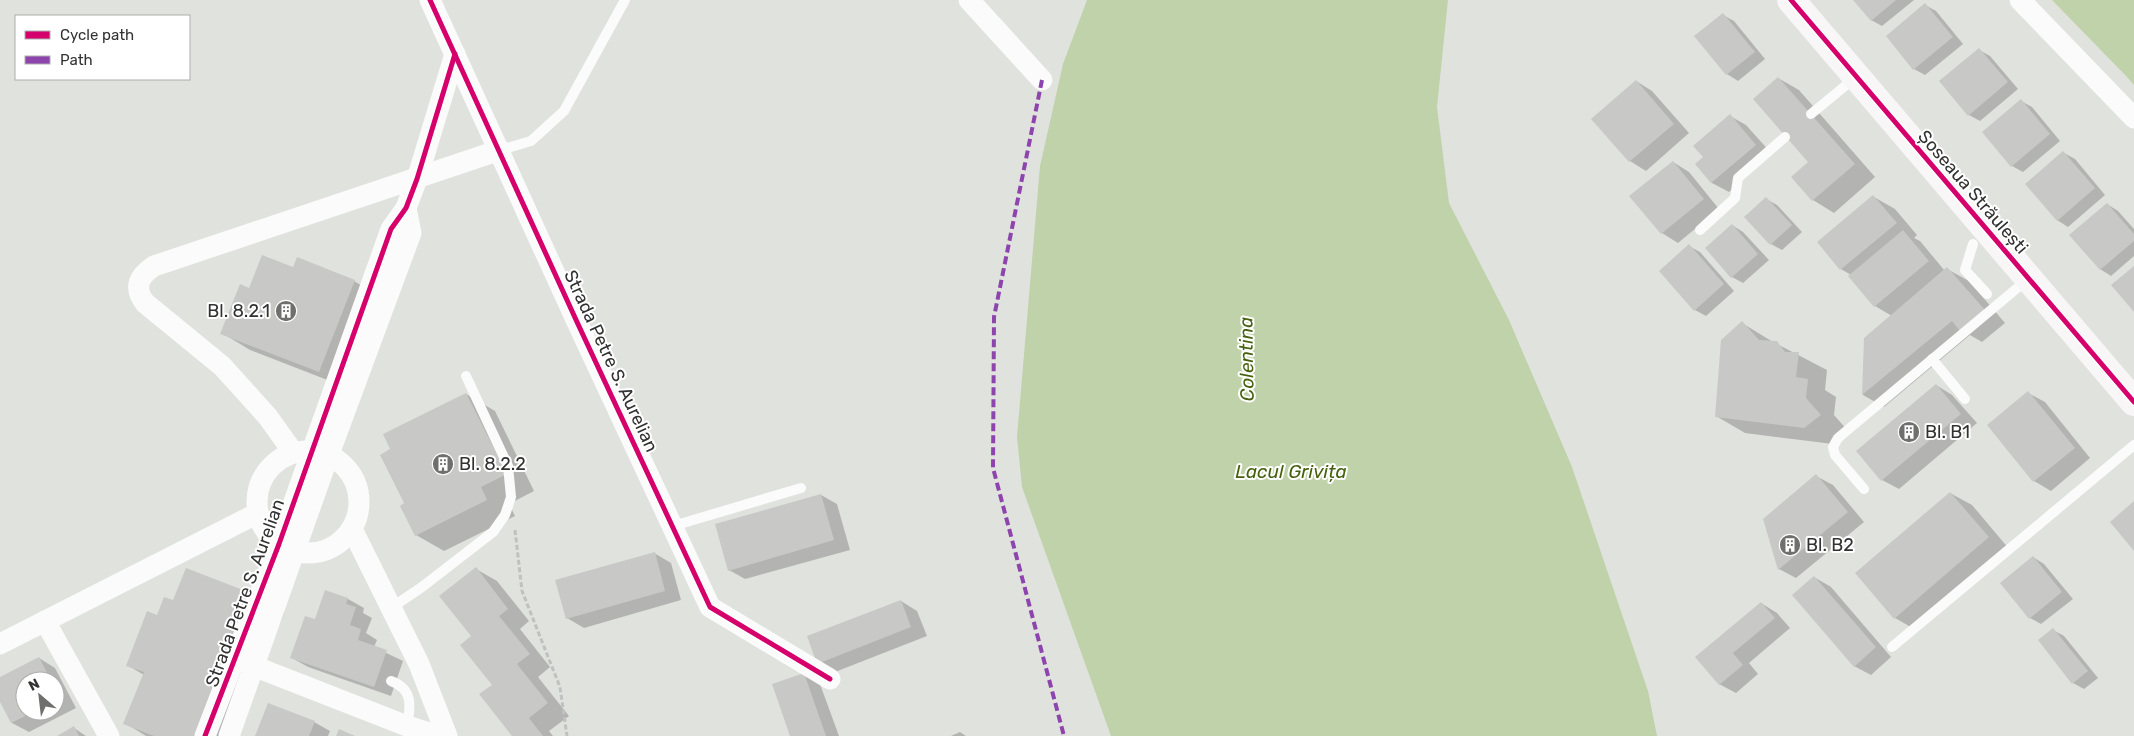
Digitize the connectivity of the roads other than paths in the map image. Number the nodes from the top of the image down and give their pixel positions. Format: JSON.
{"nodes":[{"id":1,"x":430,"y":0,"type":"edge"},
{"id":2,"x":625,"y":0,"type":"edge"},
{"id":3,"x":969,"y":0,"type":"edge"},
{"id":4,"x":1791,"y":0,"type":"edge"},
{"id":5,"x":2020,"y":0,"type":"edge"},
{"id":6,"x":455,"y":54,"type":"junction"},
{"id":7,"x":1856,"y":76,"type":"junction"},
{"id":8,"x":1042,"y":80,"type":"dead end"},
{"id":9,"x":1811,"y":114,"type":"dead end"},
{"id":10,"x":2134,"y":118,"type":"edge"},
{"id":11,"x":1785,"y":136,"type":"dead end"},
{"id":12,"x":500,"y":150,"type":"junction"},
{"id":13,"x":417,"y":179,"type":"junction"},
{"id":14,"x":1700,"y":230,"type":"dead end"},
{"id":15,"x":1973,"y":244,"type":"dead end"},
{"id":16,"x":2028,"y":278,"type":"junction"},
{"id":17,"x":1987,"y":294,"type":"dead end"},
{"id":18,"x":1932,"y":359,"type":"junction"},
{"id":19,"x":466,"y":376,"type":"dead end"},
{"id":20,"x":1965,"y":399,"type":"dead end"},
{"id":21,"x":2134,"y":402,"type":"edge"},
{"id":22,"x":2134,"y":445,"type":"edge"},
{"id":23,"x":311,"y":452,"type":"junction"},
{"id":24,"x":801,"y":488,"type":"dead end"},
{"id":25,"x":1864,"y":489,"type":"dead end"},
{"id":26,"x":258,"y":513,"type":"junction"},
{"id":27,"x":673,"y":526,"type":"junction"},
{"id":28,"x":352,"y":529,"type":"junction"},
{"id":29,"x":287,"y":548,"type":"junction"},
{"id":30,"x":391,"y":608,"type":"junction"},
{"id":31,"x":45,"y":621,"type":"junction"},
{"id":32,"x":0,"y":644,"type":"edge"},
{"id":33,"x":1892,"y":647,"type":"dead end"},
{"id":34,"x":235,"y":659,"type":"junction"},
{"id":35,"x":256,"y":666,"type":"junction"},
{"id":36,"x":830,"y":680,"type":"dead end"},
{"id":37,"x":392,"y":681,"type":"dead end"},
{"id":38,"x":407,"y":726,"type":"junction"},
{"id":39,"x":109,"y":736,"type":"edge"},
{"id":40,"x":205,"y":736,"type":"edge"},
{"id":41,"x":229,"y":736,"type":"edge"},
{"id":42,"x":440,"y":736,"type":"edge"},
{"id":43,"x":447,"y":736,"type":"edge"}],
"edges":[{"from":1,"to":6,"type":"street","name":"Strada Petre S. Aurelian"},
{"from":2,"to":12,"type":"lane"},
{"from":3,"to":8,"type":"street"},
{"from":4,"to":7,"type":"street","name":"Șoseaua Străulești"},
{"from":5,"to":10,"type":"street"},
{"from":6,"to":12,"type":"street","name":"Strada Petre S. Aurelian"},
{"from":6,"to":13,"type":"street"},
{"from":7,"to":9,"type":"lane"},
{"from":7,"to":16,"type":"street","name":"Șoseaua Străulești"},
{"from":11,"to":14,"type":"lane"},
{"from":12,"to":13,"type":"street"},
{"from":12,"to":27,"type":"street","name":"Strada Petre S. Aurelian"},
{"from":13,"to":23,"type":"street","name":"Strada Petre S. Aurelian"},
{"from":13,"to":23,"type":"street"},
{"from":15,"to":17,"type":"lane"},
{"from":16,"to":18,"type":"lane"},
{"from":16,"to":21,"type":"street","name":"Șoseaua Străulești"},
{"from":18,"to":20,"type":"lane"},
{"from":18,"to":25,"type":"lane"},
{"from":19,"to":30,"type":"lane"},
{"from":22,"to":33,"type":"lane"},
{"from":23,"to":26,"type":"street"},
{"from":23,"to":28,"type":"street"},
{"from":23,"to":29,"type":"street","name":"Strada Petre S. Aurelian"},
{"from":24,"to":27,"type":"lane"},
{"from":26,"to":29,"type":"street"},
{"from":26,"to":31,"type":"street","name":"Strada Petre S. Aurelian"},
{"from":27,"to":36,"type":"street","name":"Strada Petre S. Aurelian"},
{"from":28,"to":29,"type":"street"},
{"from":28,"to":30,"type":"street"},
{"from":29,"to":34,"type":"street","name":"Strada Petre S. Aurelian"},
{"from":29,"to":35,"type":"street","name":"Strada Petre S. Aurelian"},
{"from":30,"to":43,"type":"street"},
{"from":31,"to":32,"type":"street","name":"Strada Petre S. Aurelian"},
{"from":31,"to":39,"type":"street"},
{"from":34,"to":35,"type":"street","name":"Strada Petre S. Aurelian"},
{"from":34,"to":40,"type":"street","name":"Strada Petre S. Aurelian"},
{"from":35,"to":38,"type":"street","name":"Strada Petre S. Aurelian"},
{"from":35,"to":41,"type":"street","name":"Strada Petre S. Aurelian"},
{"from":37,"to":38,"type":"lane"},
{"from":38,"to":42,"type":"street","name":"Strada Petre S. Aurelian"}]}
